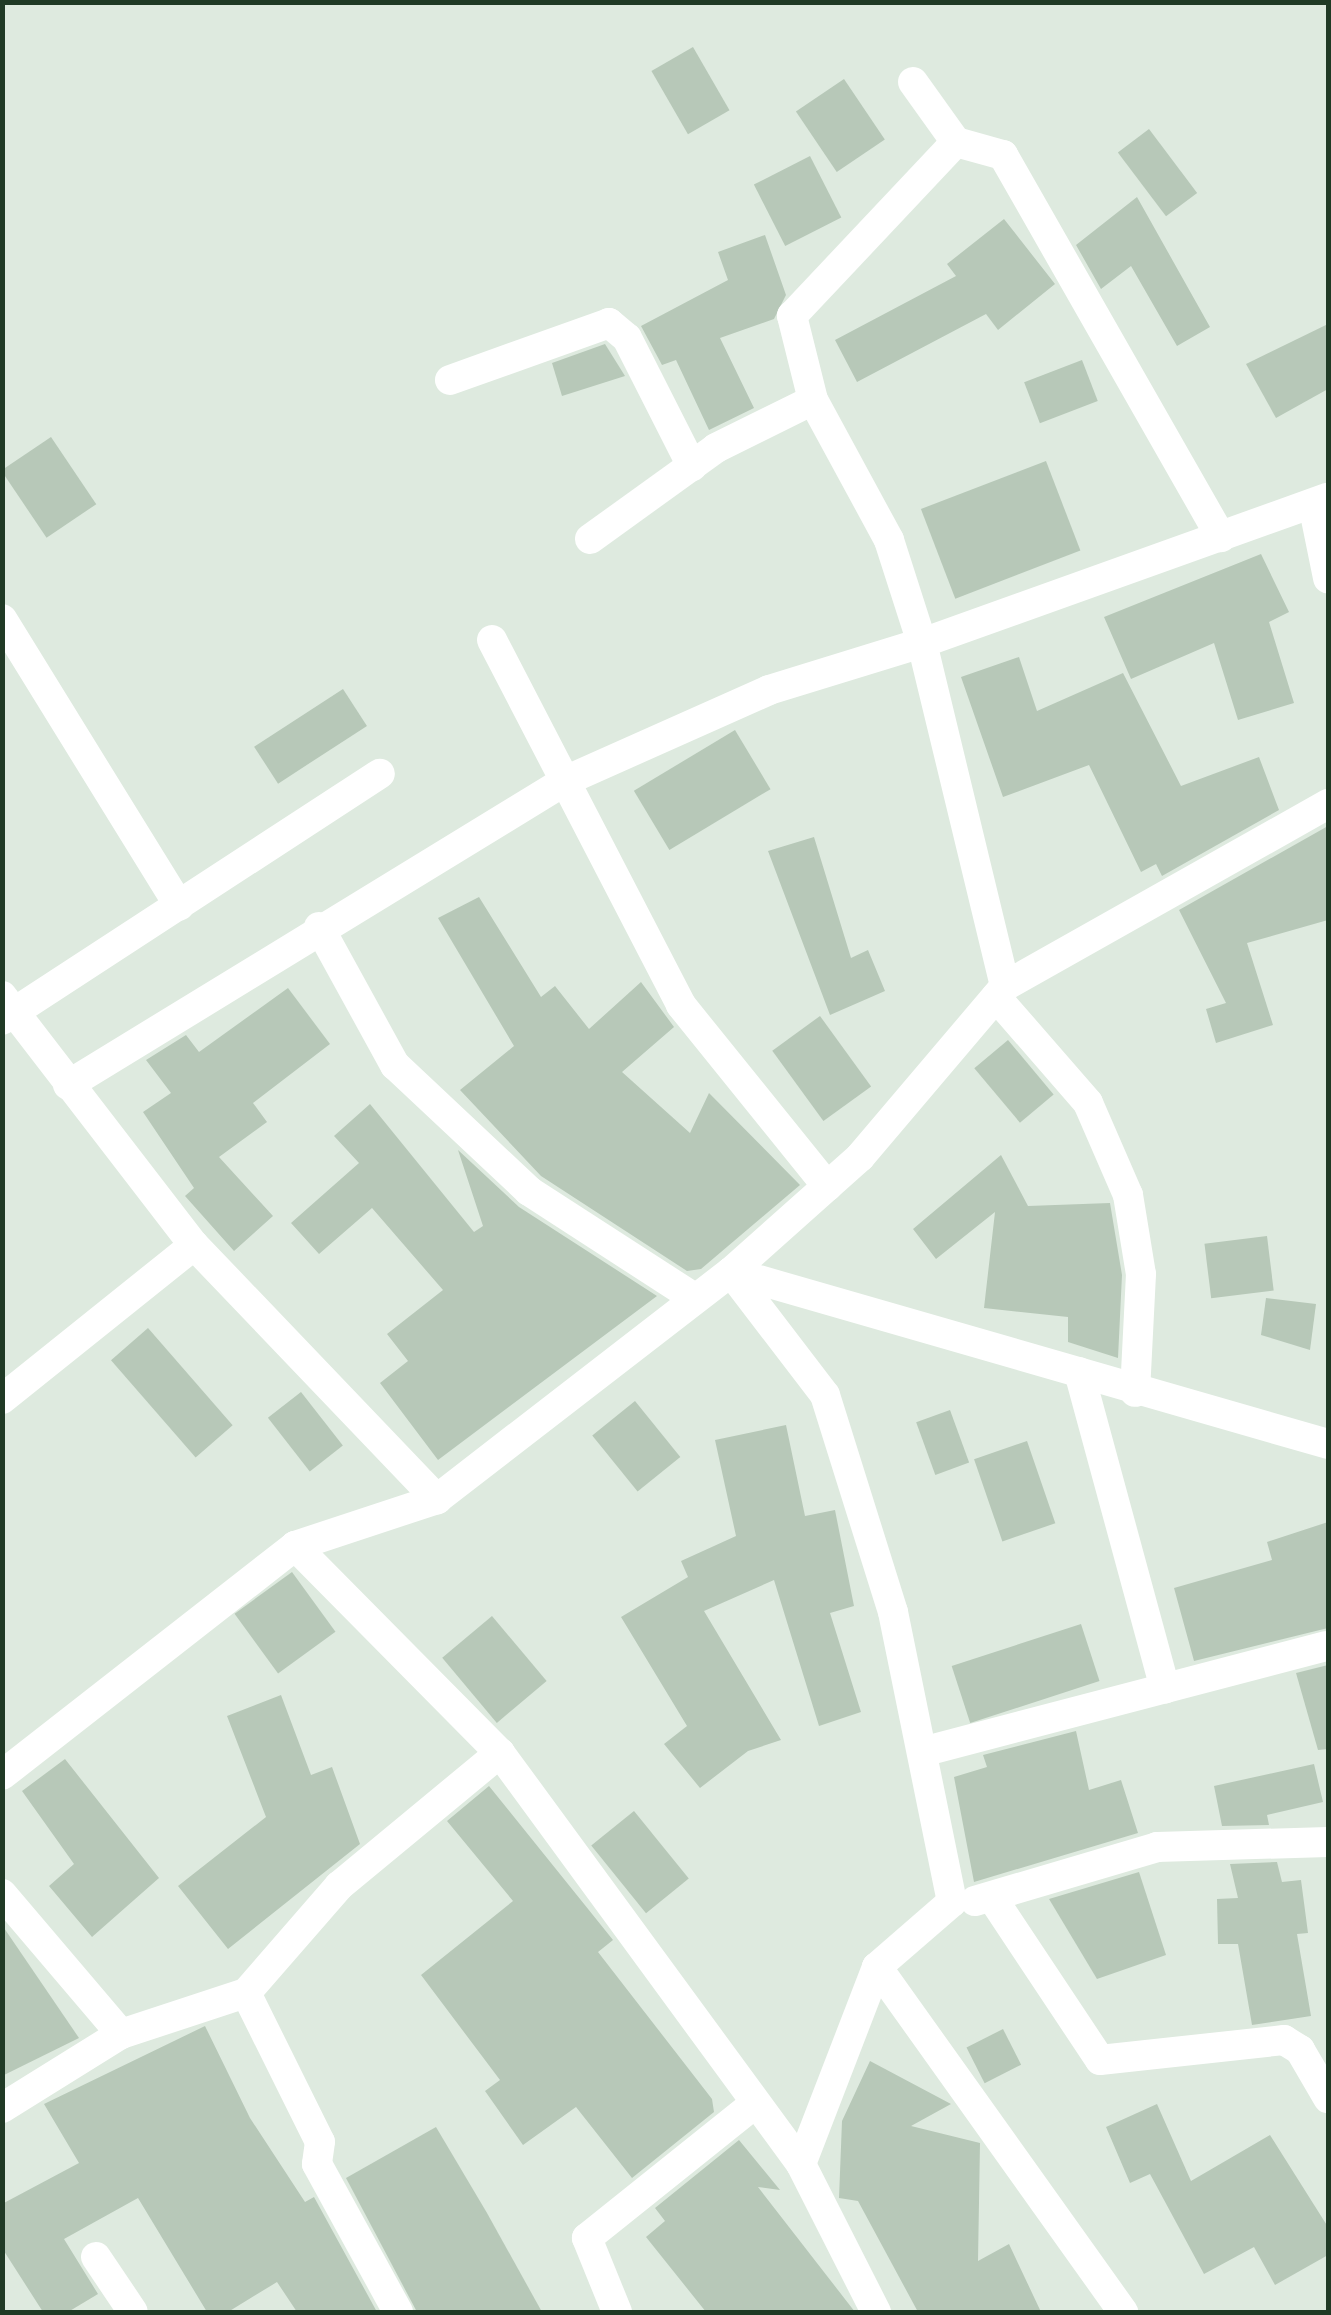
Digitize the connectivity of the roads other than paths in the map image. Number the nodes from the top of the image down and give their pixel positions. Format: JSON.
{"nodes":[{"id":1,"x":913,"y":82,"type":"dead end"},
{"id":2,"x":956,"y":142,"type":"junction"},
{"id":3,"x":450,"y":380,"type":"dead end"},
{"id":4,"x":813,"y":400,"type":"junction"},
{"id":5,"x":692,"y":466,"type":"junction"},
{"id":6,"x":1320,"y":501,"type":"edge"},
{"id":7,"x":1221,"y":536,"type":"junction"},
{"id":8,"x":590,"y":538,"type":"dead end"},
{"id":9,"x":1328,"y":578,"type":"edge"},
{"id":10,"x":2,"y":619,"type":"edge"},
{"id":11,"x":492,"y":640,"type":"dead end"},
{"id":12,"x":922,"y":643,"type":"junction"},
{"id":13,"x":380,"y":774,"type":"dead end"},
{"id":14,"x":565,"y":781,"type":"junction"},
{"id":15,"x":1328,"y":804,"type":"edge"},
{"id":16,"x":179,"y":906,"type":"junction"},
{"id":17,"x":319,"y":927,"type":"junction"},
{"id":18,"x":1000,"y":992,"type":"junction"},
{"id":19,"x":7,"y":1010,"type":"edge"},
{"id":20,"x":68,"y":1085,"type":"junction"},
{"id":21,"x":827,"y":1186,"type":"junction"},
{"id":22,"x":194,"y":1245,"type":"junction"},
{"id":23,"x":730,"y":1272,"type":"junction"},
{"id":24,"x":693,"y":1297,"type":"junction"},
{"id":25,"x":1079,"y":1372,"type":"junction"},
{"id":26,"x":1136,"y":1392,"type":"junction"},
{"id":27,"x":2,"y":1399,"type":"edge"},
{"id":28,"x":1328,"y":1444,"type":"edge"},
{"id":29,"x":437,"y":1499,"type":"junction"},
{"id":30,"x":295,"y":1546,"type":"junction"},
{"id":31,"x":1326,"y":1646,"type":"dead end"},
{"id":32,"x":1164,"y":1689,"type":"junction"},
{"id":33,"x":922,"y":1752,"type":"junction"},
{"id":34,"x":500,"y":1753,"type":"junction"},
{"id":35,"x":2,"y":1775,"type":"edge"},
{"id":36,"x":1328,"y":1842,"type":"edge"},
{"id":37,"x":2,"y":1894,"type":"edge"},
{"id":38,"x":993,"y":1900,"type":"junction"},
{"id":39,"x":952,"y":1902,"type":"junction"},
{"id":40,"x":877,"y":1967,"type":"junction"},
{"id":41,"x":246,"y":1992,"type":"junction"},
{"id":42,"x":121,"y":2034,"type":"junction"},
{"id":43,"x":1328,"y":2098,"type":"edge"},
{"id":44,"x":754,"y":2104,"type":"junction"},
{"id":45,"x":2,"y":2108,"type":"edge"},
{"id":46,"x":801,"y":2164,"type":"junction"},
{"id":47,"x":96,"y":2257,"type":"dead end"},
{"id":48,"x":133,"y":2312,"type":"edge"},
{"id":49,"x":398,"y":2312,"type":"edge"},
{"id":50,"x":617,"y":2312,"type":"edge"},
{"id":51,"x":876,"y":2312,"type":"edge"},
{"id":52,"x":1123,"y":2312,"type":"edge"}],
"edges":[{"from":1,"to":2,"type":"street"},
{"from":2,"to":4,"type":"street"},
{"from":2,"to":7,"type":"street"},
{"from":3,"to":5,"type":"street"},
{"from":4,"to":5,"type":"street"},
{"from":4,"to":12,"type":"street"},
{"from":5,"to":8,"type":"street"},
{"from":6,"to":7,"type":"street"},
{"from":6,"to":9,"type":"street"},
{"from":7,"to":12,"type":"street"},
{"from":10,"to":16,"type":"street"},
{"from":11,"to":14,"type":"street"},
{"from":12,"to":14,"type":"street"},
{"from":12,"to":18,"type":"street"},
{"from":13,"to":16,"type":"street"},
{"from":14,"to":17,"type":"street"},
{"from":14,"to":21,"type":"street"},
{"from":15,"to":18,"type":"street"},
{"from":16,"to":19,"type":"street"},
{"from":17,"to":20,"type":"street"},
{"from":17,"to":24,"type":"street"},
{"from":18,"to":21,"type":"street"},
{"from":18,"to":26,"type":"street"},
{"from":19,"to":20,"type":"street"},
{"from":20,"to":22,"type":"street"},
{"from":21,"to":23,"type":"street"},
{"from":22,"to":27,"type":"street"},
{"from":22,"to":29,"type":"street"},
{"from":23,"to":24,"type":"street"},
{"from":23,"to":25,"type":"street"},
{"from":23,"to":33,"type":"street"},
{"from":24,"to":29,"type":"street"},
{"from":25,"to":26,"type":"street"},
{"from":25,"to":32,"type":"street"},
{"from":26,"to":28,"type":"street"},
{"from":29,"to":30,"type":"street"},
{"from":30,"to":34,"type":"street"},
{"from":30,"to":35,"type":"street"},
{"from":31,"to":32,"type":"street"},
{"from":32,"to":33,"type":"street"},
{"from":33,"to":39,"type":"street"},
{"from":34,"to":41,"type":"street"},
{"from":34,"to":44,"type":"street"},
{"from":36,"to":38,"type":"street"},
{"from":37,"to":42,"type":"street"},
{"from":38,"to":39,"type":"street"},
{"from":38,"to":43,"type":"street"},
{"from":39,"to":40,"type":"street"},
{"from":40,"to":46,"type":"street"},
{"from":40,"to":52,"type":"street"},
{"from":41,"to":42,"type":"street"},
{"from":41,"to":49,"type":"street"},
{"from":42,"to":45,"type":"street"},
{"from":44,"to":46,"type":"street"},
{"from":44,"to":50,"type":"street"},
{"from":46,"to":51,"type":"street"},
{"from":47,"to":48,"type":"street"}]}
